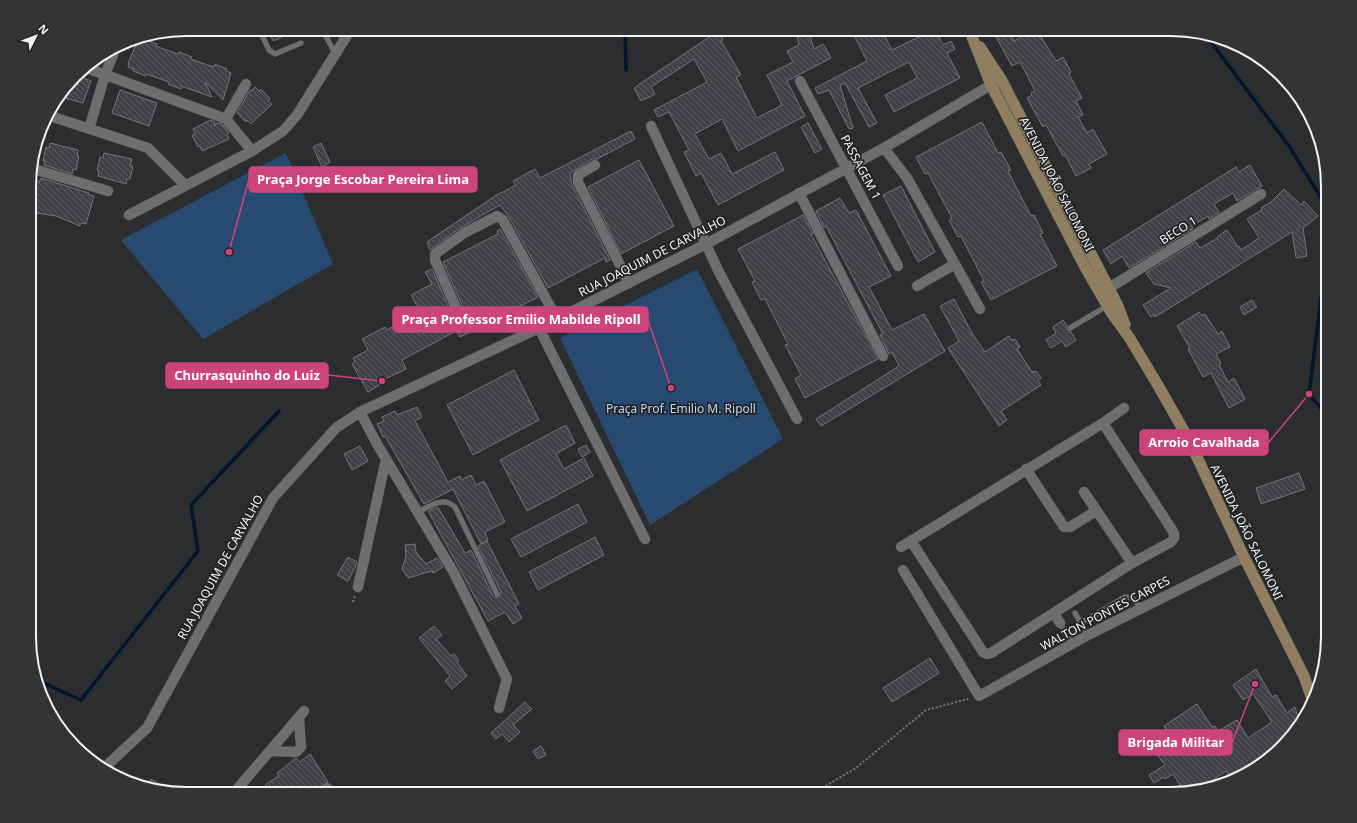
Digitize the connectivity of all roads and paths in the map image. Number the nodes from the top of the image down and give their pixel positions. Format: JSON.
{"nodes":[{"id":1,"x":262,"y":36,"type":"edge"},
{"id":2,"x":326,"y":36,"type":"edge"},
{"id":3,"x":346,"y":36,"type":"edge"},
{"id":4,"x":972,"y":36,"type":"edge"},
{"id":5,"x":973,"y":36,"type":"edge"},
{"id":6,"x":301,"y":43,"type":"dead end"},
{"id":7,"x":335,"y":53,"type":"junction"},
{"id":8,"x":113,"y":55,"type":"edge"},
{"id":9,"x":91,"y":70,"type":"edge"},
{"id":10,"x":105,"y":75,"type":"junction"},
{"id":11,"x":1001,"y":79,"type":"junction"},
{"id":12,"x":800,"y":81,"type":"dead end"},
{"id":13,"x":246,"y":84,"type":"dead end"},
{"id":14,"x":991,"y":85,"type":"junction"},
{"id":15,"x":53,"y":117,"type":"edge"},
{"id":16,"x":226,"y":119,"type":"junction"},
{"id":17,"x":651,"y":126,"type":"dead end"},
{"id":18,"x":89,"y":129,"type":"junction"},
{"id":19,"x":884,"y":148,"type":"junction"},
{"id":20,"x":252,"y":151,"type":"junction"},
{"id":21,"x":595,"y":165,"type":"dead end"},
{"id":22,"x":847,"y":167,"type":"junction"},
{"id":23,"x":37,"y":170,"type":"edge"},
{"id":24,"x":185,"y":185,"type":"junction"},
{"id":25,"x":108,"y":191,"type":"dead end"},
{"id":26,"x":799,"y":193,"type":"junction"},
{"id":27,"x":1261,"y":194,"type":"dead end"},
{"id":28,"x":129,"y":215,"type":"dead end"},
{"id":29,"x":706,"y":244,"type":"junction"},
{"id":30,"x":955,"y":264,"type":"junction"},
{"id":31,"x":898,"y":266,"type":"dead end"},
{"id":32,"x":629,"y":283,"type":"junction"},
{"id":33,"x":917,"y":286,"type":"dead end"},
{"id":34,"x":1109,"y":288,"type":"junction"},
{"id":35,"x":1107,"y":306,"type":"junction"},
{"id":36,"x":980,"y":308,"type":"dead end"},
{"id":37,"x":557,"y":319,"type":"junction"},
{"id":38,"x":462,"y":321,"type":"dead end"},
{"id":39,"x":539,"y":328,"type":"junction"},
{"id":40,"x":1070,"y":328,"type":"dead end"},
{"id":41,"x":1129,"y":337,"type":"junction"},
{"id":42,"x":883,"y":356,"type":"dead end"},
{"id":43,"x":1124,"y":408,"type":"dead end"},
{"id":44,"x":360,"y":412,"type":"junction"},
{"id":45,"x":797,"y":419,"type":"dead end"},
{"id":46,"x":1103,"y":423,"type":"junction"},
{"id":47,"x":386,"y":459,"type":"junction"},
{"id":48,"x":1026,"y":469,"type":"junction"},
{"id":49,"x":1084,"y":492,"type":"dead end"},
{"id":50,"x":1096,"y":511,"type":"junction"},
{"id":51,"x":418,"y":512,"type":"junction"},
{"id":52,"x":645,"y":539,"type":"dead end"},
{"id":53,"x":911,"y":541,"type":"junction"},
{"id":54,"x":901,"y":547,"type":"dead end"},
{"id":55,"x":1244,"y":557,"type":"junction"},
{"id":56,"x":1132,"y":563,"type":"junction"},
{"id":57,"x":903,"y":570,"type":"dead end"},
{"id":58,"x":358,"y":587,"type":"dead end"},
{"id":59,"x":497,"y":594,"type":"dead end"},
{"id":60,"x":1071,"y":604,"type":"junction"},
{"id":61,"x":1142,"y":608,"type":"junction"},
{"id":62,"x":1054,"y":613,"type":"junction"},
{"id":63,"x":1075,"y":613,"type":"joint"},
{"id":64,"x":1060,"y":623,"type":"joint"},
{"id":65,"x":1081,"y":623,"type":"junction"},
{"id":66,"x":1088,"y":635,"type":"junction"},
{"id":67,"x":1072,"y":644,"type":"junction"},
{"id":68,"x":1310,"y":694,"type":"edge"},
{"id":69,"x":979,"y":696,"type":"junction"},
{"id":70,"x":500,"y":708,"type":"dead end"},
{"id":71,"x":271,"y":751,"type":"junction"},
{"id":72,"x":107,"y":765,"type":"edge"},
{"id":73,"x":244,"y":787,"type":"edge"},
{"id":74,"x":824,"y":787,"type":"edge"}],
"edges":[{"from":1,"to":6,"type":"lane"},
{"from":2,"to":7,"type":"lane"},
{"from":3,"to":7,"type":"street"},
{"from":4,"to":14,"type":"main road","name":"AVENIDA JOÃO SALOMONI"},
{"from":5,"to":11,"type":"main road","name":"AVENIDA JOÃO SALOMONI"},
{"from":7,"to":20,"type":"street"},
{"from":8,"to":10,"type":"street"},
{"from":9,"to":10,"type":"street"},
{"from":10,"to":16,"type":"street"},
{"from":10,"to":18,"type":"street"},
{"from":11,"to":14,"type":"street","name":"RUA JOAQUIM DE CARVALHO"},
{"from":11,"to":34,"type":"main road","name":"AVENIDA JOÃO SALOMONI"},
{"from":12,"to":22,"type":"street","name":"PASSAGEM 1"},
{"from":13,"to":16,"type":"street"},
{"from":14,"to":19,"type":"street","name":"RUA JOAQUIM DE CARVALHO"},
{"from":14,"to":35,"type":"main road","name":"AVENIDA JOÃO SALOMONI"},
{"from":15,"to":18,"type":"street"},
{"from":16,"to":20,"type":"street"},
{"from":17,"to":29,"type":"street"},
{"from":18,"to":24,"type":"street"},
{"from":19,"to":22,"type":"street","name":"RUA JOAQUIM DE CARVALHO"},
{"from":19,"to":30,"type":"street"},
{"from":20,"to":24,"type":"street"},
{"from":21,"to":32,"type":"street"},
{"from":22,"to":26,"type":"street","name":"RUA JOAQUIM DE CARVALHO"},
{"from":22,"to":31,"type":"street","name":"PASSAGEM 1"},
{"from":23,"to":25,"type":"street"},
{"from":24,"to":28,"type":"street"},
{"from":26,"to":29,"type":"street","name":"RUA JOAQUIM DE CARVALHO"},
{"from":26,"to":42,"type":"street"},
{"from":27,"to":34,"type":"street","name":"BECO 1"},
{"from":29,"to":32,"type":"street","name":"RUA JOAQUIM DE CARVALHO"},
{"from":29,"to":45,"type":"street"},
{"from":30,"to":33,"type":"street"},
{"from":30,"to":36,"type":"street"},
{"from":32,"to":37,"type":"street","name":"RUA JOAQUIM DE CARVALHO"},
{"from":34,"to":41,"type":"main road","name":"AVENIDA JOÃO SALOMONI"},
{"from":35,"to":40,"type":"lane"},
{"from":35,"to":41,"type":"main road","name":"AVENIDA JOÃO SALOMONI"},
{"from":37,"to":38,"type":"street"},
{"from":37,"to":39,"type":"street","name":"RUA JOAQUIM DE CARVALHO"},
{"from":39,"to":44,"type":"street","name":"RUA JOAQUIM DE CARVALHO"},
{"from":39,"to":52,"type":"street"},
{"from":41,"to":55,"type":"main road","name":"AVENIDA JOÃO SALOMONI"},
{"from":43,"to":46,"type":"street"},
{"from":44,"to":47,"type":"street"},
{"from":44,"to":72,"type":"street","name":"RUA JOAQUIM DE CARVALHO"},
{"from":46,"to":48,"type":"street"},
{"from":46,"to":56,"type":"street"},
{"from":47,"to":51,"type":"street"},
{"from":47,"to":58,"type":"street"},
{"from":48,"to":50,"type":"street"},
{"from":48,"to":53,"type":"street"},
{"from":49,"to":50,"type":"street"},
{"from":50,"to":56,"type":"street"},
{"from":51,"to":59,"type":"lane"},
{"from":51,"to":70,"type":"street"},
{"from":53,"to":54,"type":"street"},
{"from":53,"to":62,"type":"street"},
{"from":55,"to":61,"type":"street","name":"WALTON PONTES CARPES"},
{"from":55,"to":68,"type":"main road","name":"AVENIDA JOÃO SALOMONI"},
{"from":56,"to":60,"type":"street"},
{"from":57,"to":69,"type":"street"},
{"from":60,"to":62,"type":"street"},
{"from":60,"to":63,"type":"street"},
{"from":61,"to":65,"type":"lane"},
{"from":61,"to":66,"type":"street","name":"WALTON PONTES CARPES"},
{"from":62,"to":64,"type":"street"},
{"from":63,"to":65,"type":"lane"},
{"from":64,"to":67,"type":"lane"},
{"from":65,"to":66,"type":"lane"},
{"from":66,"to":67,"type":"street","name":"WALTON PONTES CARPES"},
{"from":67,"to":69,"type":"street","name":"WALTON PONTES CARPES"},
{"from":69,"to":74,"type":"path"},
{"from":71,"to":71,"type":"street"},
{"from":71,"to":73,"type":"street"}]}
